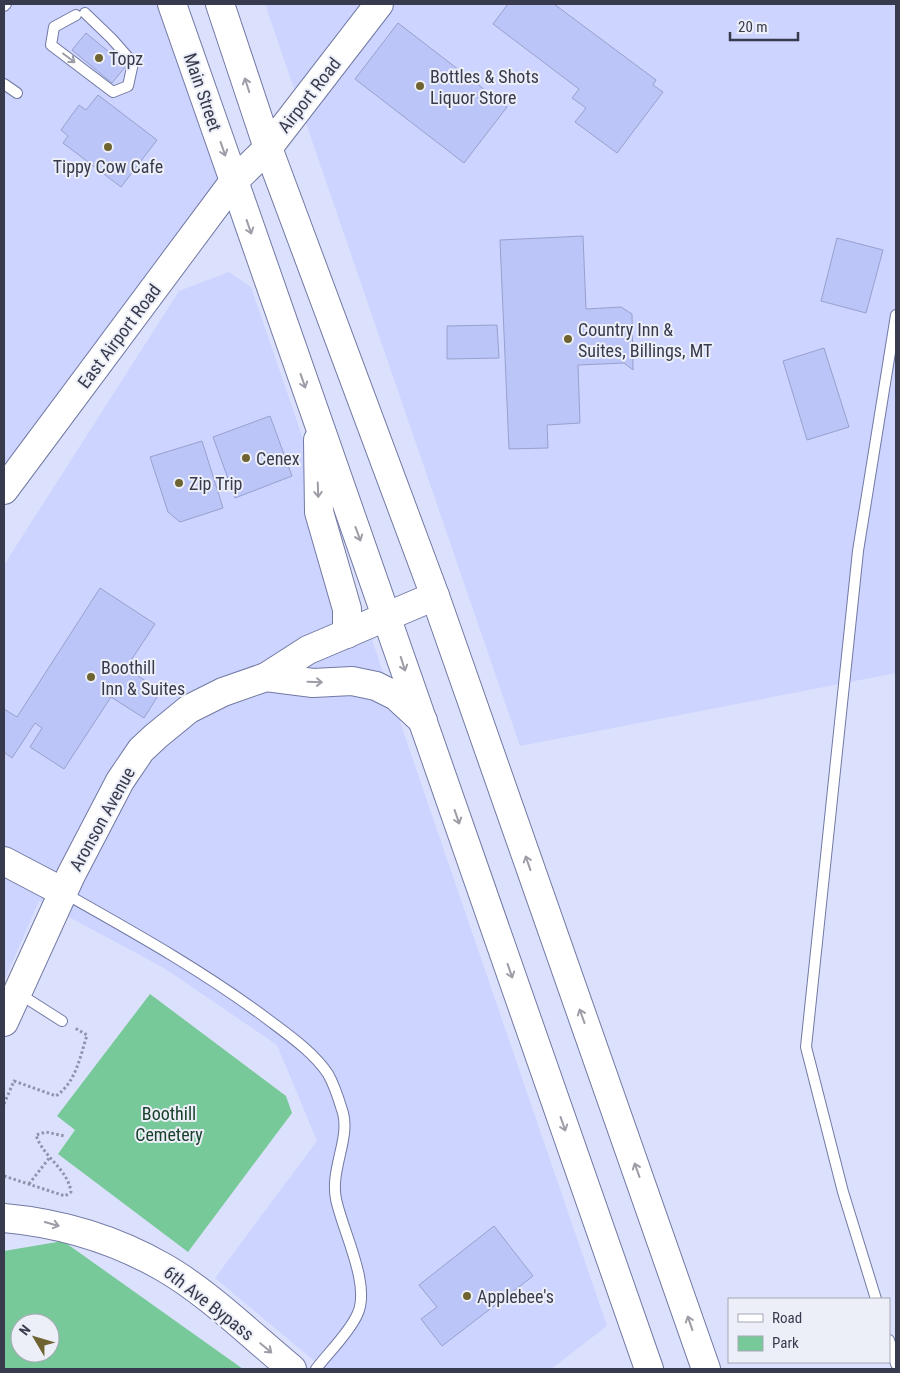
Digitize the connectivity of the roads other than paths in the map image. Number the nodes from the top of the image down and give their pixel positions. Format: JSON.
{"nodes":[{"id":1,"x":172,"y":4,"type":"edge"},
{"id":2,"x":220,"y":4,"type":"edge"},
{"id":3,"x":379,"y":4,"type":"edge"},
{"id":4,"x":80,"y":14,"type":"joint"},
{"id":5,"x":4,"y":84,"type":"edge"},
{"id":6,"x":17,"y":93,"type":"dead end"},
{"id":7,"x":268,"y":148,"type":"junction"},
{"id":8,"x":234,"y":181,"type":"junction"},
{"id":9,"x":896,"y":315,"type":"edge"},
{"id":10,"x":318,"y":423,"type":"junction"},
{"id":11,"x":4,"y":490,"type":"edge"},
{"id":12,"x":434,"y":596,"type":"junction"},
{"id":13,"x":388,"y":618,"type":"junction"},
{"id":14,"x":347,"y":634,"type":"junction"},
{"id":15,"x":266,"y":677,"type":"junction"},
{"id":16,"x":423,"y":721,"type":"junction"},
{"id":17,"x":4,"y":861,"type":"edge"},
{"id":18,"x":63,"y":892,"type":"junction"},
{"id":19,"x":17,"y":992,"type":"junction"},
{"id":20,"x":62,"y":1021,"type":"road end"},
{"id":21,"x":4,"y":1022,"type":"edge"},
{"id":22,"x":4,"y":1218,"type":"edge"},
{"id":23,"x":876,"y":1298,"type":"edge"},
{"id":24,"x":890,"y":1343,"type":"edge"},
{"id":25,"x":896,"y":1364,"type":"edge"},
{"id":26,"x":292,"y":1369,"type":"edge"},
{"id":27,"x":316,"y":1369,"type":"edge"},
{"id":28,"x":649,"y":1369,"type":"edge"},
{"id":29,"x":706,"y":1369,"type":"edge"}],
"edges":[{"from":1,"to":8,"type":"main road","name":"Main Street","one_way":true},
{"from":7,"to":2,"type":"main road","one_way":true},
{"from":3,"to":7,"type":"main road","name":"Airport Road"},
{"from":4,"to":4,"type":"lane","one_way":true},
{"from":5,"to":6,"type":"lane"},
{"from":7,"to":8,"type":"main road","name":"Airport Road"},
{"from":7,"to":12,"type":"main road"},
{"from":8,"to":10,"type":"main road","name":"Main Street","one_way":true},
{"from":8,"to":11,"type":"main road","name":"East Airport Road"},
{"from":9,"to":23,"type":"lane"},
{"from":10,"to":13,"type":"main road","name":"Main Street","one_way":true},
{"from":10,"to":14,"type":"main road","one_way":true},
{"from":12,"to":13,"type":"main road","name":"Aronson Avenue"},
{"from":29,"to":12,"type":"main road","one_way":true},
{"from":13,"to":14,"type":"main road","name":"Aronson Avenue"},
{"from":13,"to":16,"type":"main road","name":"Main Street","one_way":true},
{"from":14,"to":15,"type":"main road","name":"Aronson Avenue"},
{"from":15,"to":16,"type":"main road","name":"Aronson Avenue","one_way":true},
{"from":15,"to":18,"type":"main road","name":"Aronson Avenue"},
{"from":16,"to":28,"type":"main road","name":"Main Street","one_way":true},
{"from":17,"to":18,"type":"main road"},
{"from":18,"to":19,"type":"main road","name":"Aronson Avenue"},
{"from":18,"to":27,"type":"lane"},
{"from":19,"to":20,"type":"lane"},
{"from":19,"to":21,"type":"main road","name":"Aronson Avenue"},
{"from":22,"to":26,"type":"main road","name":"6th Ave Bypass","one_way":true},
{"from":24,"to":25,"type":"lane"}]}
